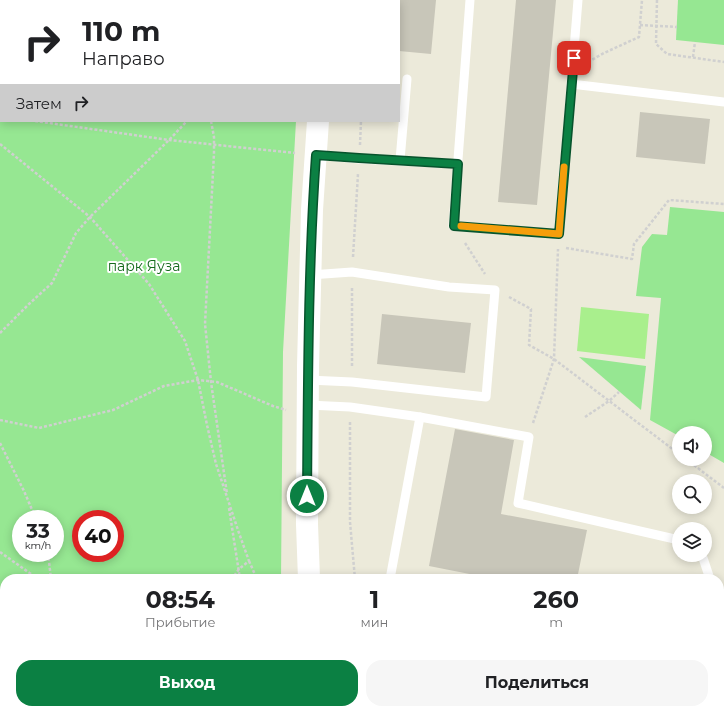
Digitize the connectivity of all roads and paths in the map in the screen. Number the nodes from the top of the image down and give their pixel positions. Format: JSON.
{"nodes":[{"id":1,"x":470,"y":0,"type":"edge"},
{"id":2,"x":578,"y":0,"type":"edge"},
{"id":3,"x":642,"y":0,"type":"edge"},
{"id":4,"x":657,"y":0,"type":"edge"},
{"id":5,"x":640,"y":25,"type":"junction"},
{"id":6,"x":656,"y":26,"type":"junction"},
{"id":7,"x":677,"y":27,"type":"dead end"},
{"id":8,"x":695,"y":42,"type":"dead end"},
{"id":9,"x":693,"y":57,"type":"junction"},
{"id":10,"x":724,"y":62,"type":"edge"},
{"id":11,"x":572,"y":72,"type":"junction"},
{"id":12,"x":407,"y":78,"type":"dead end"},
{"id":13,"x":571,"y":84,"type":"junction"},
{"id":14,"x":724,"y":102,"type":"edge"},
{"id":15,"x":43,"y":122,"type":"edge"},
{"id":16,"x":187,"y":122,"type":"edge"},
{"id":17,"x":211,"y":122,"type":"edge"},
{"id":18,"x":318,"y":122,"type":"edge"},
{"id":19,"x":361,"y":122,"type":"edge"},
{"id":20,"x":169,"y":140,"type":"junction"},
{"id":21,"x":0,"y":144,"type":"edge"},
{"id":22,"x":214,"y":145,"type":"junction"},
{"id":23,"x":307,"y":154,"type":"junction"},
{"id":24,"x":359,"y":158,"type":"junction"},
{"id":25,"x":400,"y":160,"type":"junction"},
{"id":26,"x":458,"y":164,"type":"junction"},
{"id":27,"x":724,"y":204,"type":"edge"},
{"id":28,"x":90,"y":217,"type":"junction"},
{"id":29,"x":454,"y":226,"type":"junction"},
{"id":30,"x":559,"y":234,"type":"junction"},
{"id":31,"x":558,"y":246,"type":"junction"},
{"id":32,"x":352,"y":272,"type":"junction"},
{"id":33,"x":310,"y":275,"type":"junction"},
{"id":34,"x":496,"y":290,"type":"junction"},
{"id":35,"x":0,"y":333,"type":"edge"},
{"id":36,"x":554,"y":359,"type":"junction"},
{"id":37,"x":198,"y":380,"type":"junction"},
{"id":38,"x":308,"y":380,"type":"junction"},
{"id":39,"x":211,"y":382,"type":"junction"},
{"id":40,"x":352,"y":382,"type":"junction"},
{"id":41,"x":619,"y":392,"type":"dead end"},
{"id":42,"x":609,"y":401,"type":"junction"},
{"id":43,"x":350,"y":407,"type":"junction"},
{"id":44,"x":298,"y":408,"type":"junction"},
{"id":45,"x":420,"y":417,"type":"junction"},
{"id":46,"x":585,"y":417,"type":"dead end"},
{"id":47,"x":0,"y":420,"type":"edge"},
{"id":48,"x":529,"y":437,"type":"junction"},
{"id":49,"x":0,"y":443,"type":"edge"},
{"id":50,"x":672,"y":449,"type":"edge"},
{"id":51,"x":695,"y":466,"type":"edge"},
{"id":52,"x":724,"y":488,"type":"edge"},
{"id":53,"x":228,"y":500,"type":"junction"},
{"id":54,"x":32,"y":510,"type":"edge"},
{"id":55,"x":672,"y":538,"type":"edge"},
{"id":56,"x":0,"y":552,"type":"edge"},
{"id":57,"x":249,"y":561,"type":"junction"},
{"id":58,"x":49,"y":562,"type":"edge"},
{"id":59,"x":704,"y":562,"type":"edge"},
{"id":60,"x":239,"y":569,"type":"junction"},
{"id":61,"x":31,"y":574,"type":"edge"},
{"id":62,"x":50,"y":574,"type":"edge"},
{"id":63,"x":236,"y":574,"type":"edge"},
{"id":64,"x":240,"y":574,"type":"edge"},
{"id":65,"x":255,"y":574,"type":"edge"},
{"id":66,"x":309,"y":574,"type":"edge"},
{"id":67,"x":355,"y":574,"type":"edge"},
{"id":68,"x":391,"y":574,"type":"edge"},
{"id":69,"x":708,"y":574,"type":"edge"}],
"edges":[{"from":1,"to":26,"type":"lane"},
{"from":2,"to":11,"type":"lane"},
{"from":3,"to":5,"type":"path"},
{"from":4,"to":6,"type":"path"},
{"from":5,"to":6,"type":"path"},
{"from":5,"to":11,"type":"path"},
{"from":6,"to":7,"type":"path"},
{"from":6,"to":9,"type":"path"},
{"from":8,"to":9,"type":"path"},
{"from":9,"to":10,"type":"path"},
{"from":11,"to":13,"type":"lane"},
{"from":12,"to":25,"type":"lane"},
{"from":13,"to":14,"type":"lane"},
{"from":13,"to":30,"type":"lane"},
{"from":15,"to":20,"type":"path"},
{"from":16,"to":20,"type":"path"},
{"from":17,"to":22,"type":"path"},
{"from":18,"to":23,"type":"street"},
{"from":19,"to":24,"type":"path"},
{"from":20,"to":22,"type":"path"},
{"from":20,"to":28,"type":"path"},
{"from":21,"to":28,"type":"path"},
{"from":22,"to":23,"type":"path"},
{"from":22,"to":39,"type":"path"},
{"from":23,"to":24,"type":"lane"},
{"from":23,"to":33,"type":"street"},
{"from":24,"to":25,"type":"lane"},
{"from":24,"to":32,"type":"path"},
{"from":25,"to":26,"type":"lane"},
{"from":26,"to":29,"type":"lane"},
{"from":27,"to":31,"type":"path"},
{"from":28,"to":35,"type":"path"},
{"from":28,"to":37,"type":"path"},
{"from":29,"to":30,"type":"lane"},
{"from":29,"to":34,"type":"path"},
{"from":30,"to":31,"type":"path"},
{"from":31,"to":36,"type":"path"},
{"from":32,"to":33,"type":"lane"},
{"from":32,"to":34,"type":"lane"},
{"from":32,"to":40,"type":"path"},
{"from":33,"to":38,"type":"street"},
{"from":34,"to":36,"type":"path"},
{"from":34,"to":40,"type":"lane"},
{"from":36,"to":42,"type":"path"},
{"from":36,"to":48,"type":"path"},
{"from":37,"to":39,"type":"path"},
{"from":37,"to":47,"type":"path"},
{"from":37,"to":53,"type":"path"},
{"from":38,"to":40,"type":"lane"},
{"from":38,"to":44,"type":"street"},
{"from":39,"to":44,"type":"path"},
{"from":39,"to":53,"type":"path"},
{"from":41,"to":42,"type":"path"},
{"from":42,"to":46,"type":"path"},
{"from":42,"to":50,"type":"path"},
{"from":43,"to":44,"type":"lane"},
{"from":43,"to":45,"type":"lane"},
{"from":43,"to":67,"type":"path"},
{"from":44,"to":66,"type":"street"},
{"from":45,"to":48,"type":"lane"},
{"from":45,"to":68,"type":"lane"},
{"from":48,"to":55,"type":"lane"},
{"from":49,"to":54,"type":"path"},
{"from":51,"to":52,"type":"path"},
{"from":53,"to":57,"type":"path"},
{"from":53,"to":60,"type":"path"},
{"from":56,"to":61,"type":"path"},
{"from":57,"to":60,"type":"path"},
{"from":57,"to":65,"type":"path"},
{"from":58,"to":62,"type":"path"},
{"from":59,"to":69,"type":"lane"},
{"from":60,"to":63,"type":"path"},
{"from":60,"to":64,"type":"path"}]}
